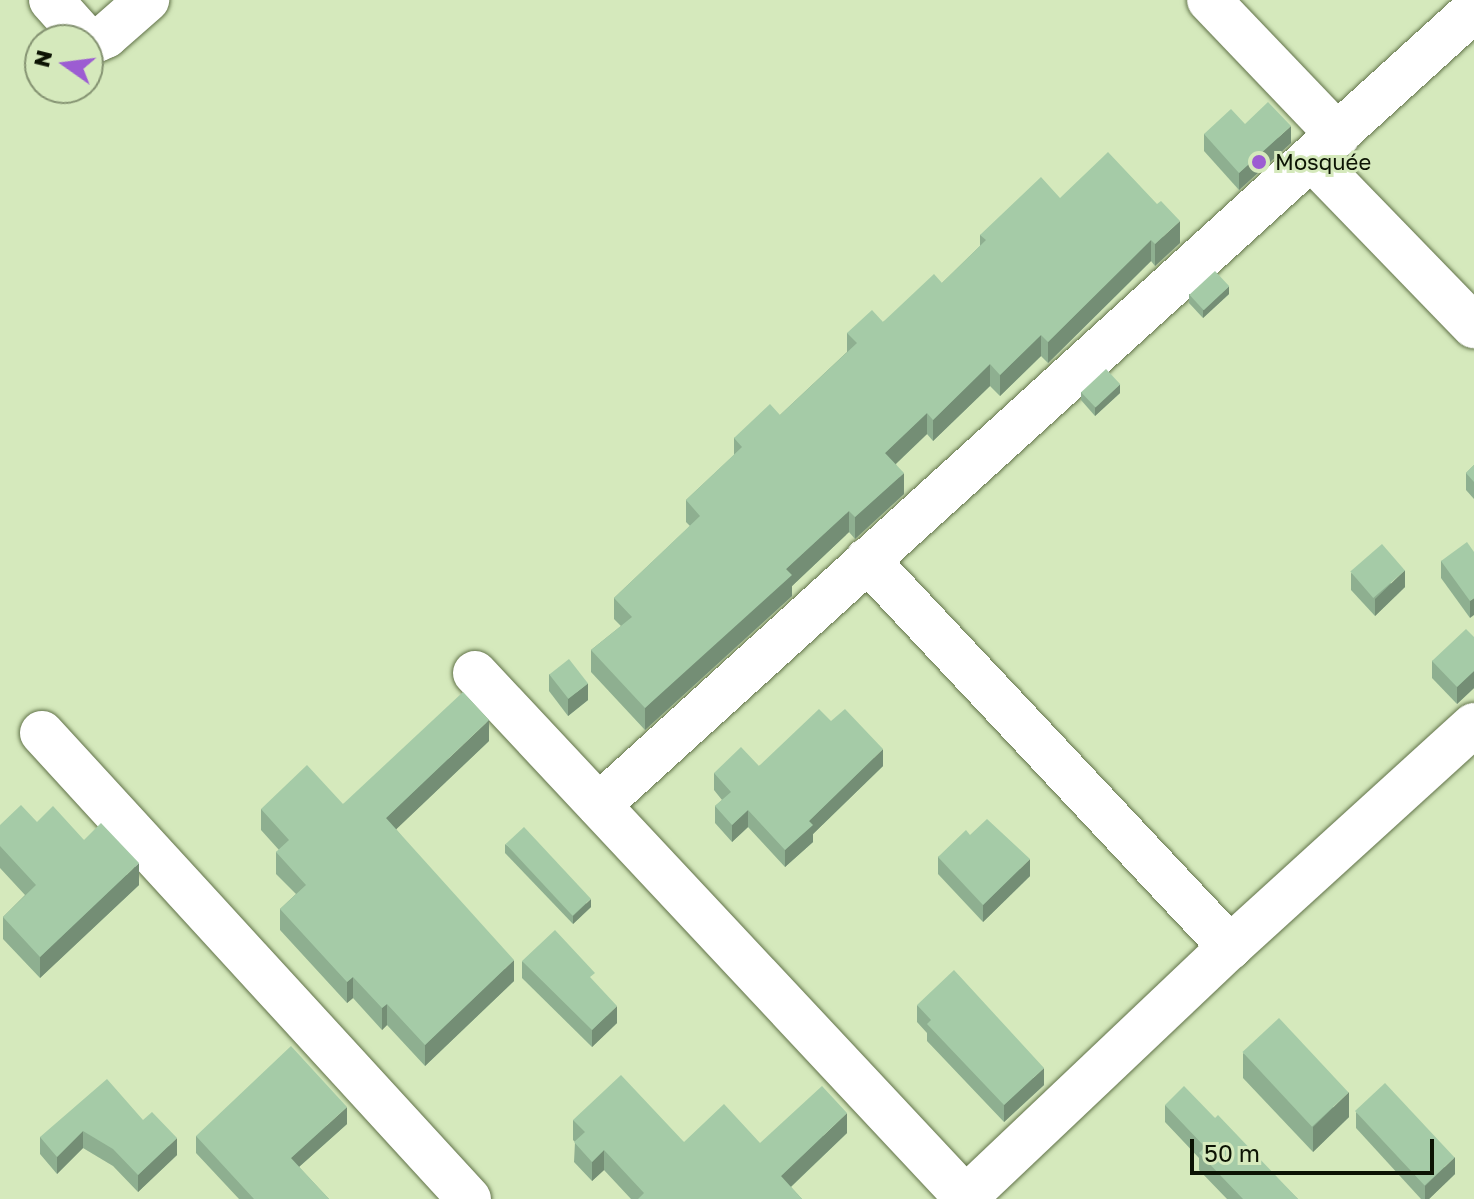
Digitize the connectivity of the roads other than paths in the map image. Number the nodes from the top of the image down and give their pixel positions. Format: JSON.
{"nodes":[{"id":1,"x":51,"y":0,"type":"edge"},
{"id":2,"x":147,"y":0,"type":"edge"},
{"id":3,"x":1209,"y":0,"type":"edge"},
{"id":4,"x":1474,"y":10,"type":"edge"},
{"id":5,"x":1325,"y":147,"type":"junction"},
{"id":6,"x":1474,"y":326,"type":"edge"},
{"id":7,"x":867,"y":560,"type":"junction"},
{"id":8,"x":475,"y":673,"type":"dead end"},
{"id":9,"x":1474,"y":725,"type":"edge"},
{"id":10,"x":42,"y":733,"type":"dead end"},
{"id":11,"x":599,"y":805,"type":"junction"},
{"id":12,"x":1230,"y":947,"type":"junction"},
{"id":13,"x":965,"y":1198,"type":"edge"},
{"id":14,"x":469,"y":1199,"type":"edge"}],
"edges":[{"from":1,"to":2,"type":"street"},
{"from":3,"to":5,"type":"street"},
{"from":4,"to":5,"type":"street"},
{"from":5,"to":6,"type":"street"},
{"from":5,"to":7,"type":"street"},
{"from":7,"to":11,"type":"street"},
{"from":7,"to":12,"type":"street"},
{"from":8,"to":11,"type":"street"},
{"from":9,"to":12,"type":"street"},
{"from":10,"to":14,"type":"street"},
{"from":11,"to":13,"type":"street"},
{"from":12,"to":13,"type":"street"}]}
